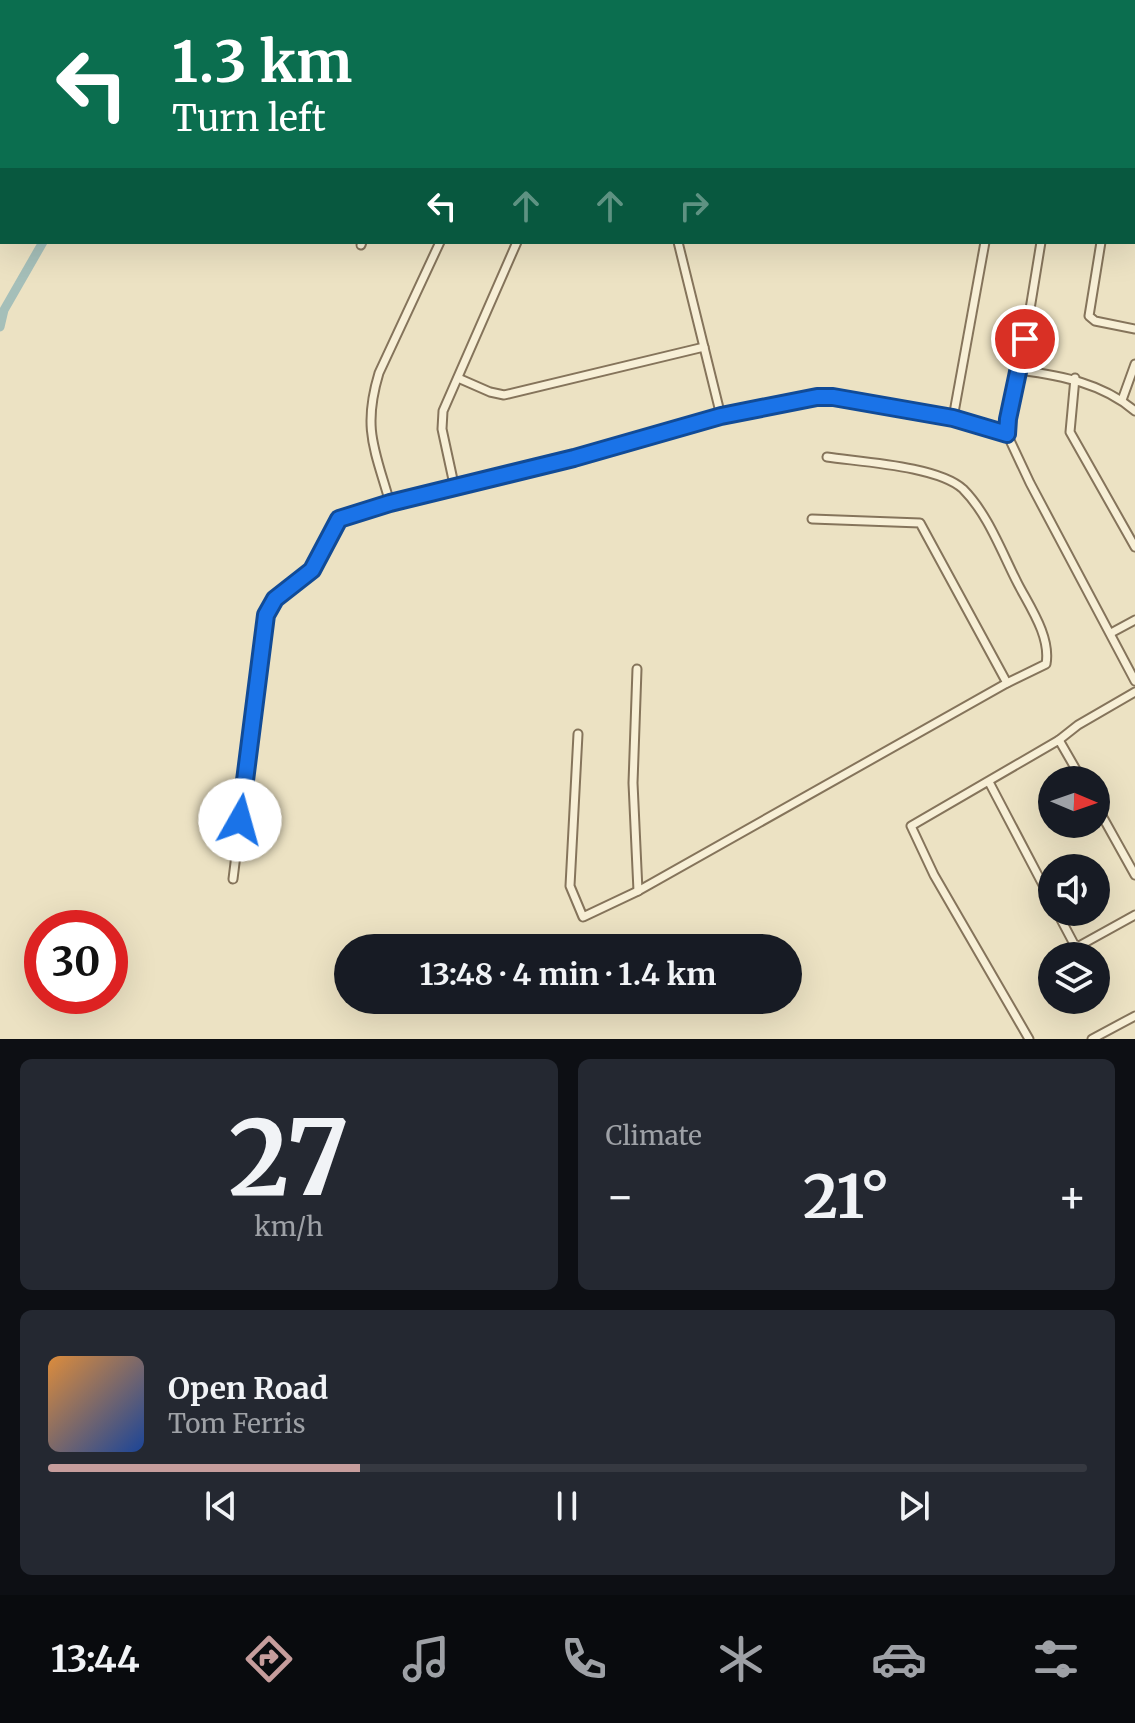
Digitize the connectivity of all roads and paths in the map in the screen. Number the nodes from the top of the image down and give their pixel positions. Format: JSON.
{"nodes":[{"id":1,"x":439,"y":244,"type":"edge"},
{"id":2,"x":516,"y":244,"type":"edge"},
{"id":3,"x":678,"y":244,"type":"edge"},
{"id":4,"x":985,"y":244,"type":"edge"},
{"id":5,"x":1041,"y":244,"type":"edge"},
{"id":6,"x":1101,"y":244,"type":"edge"},
{"id":7,"x":1135,"y":329,"type":"edge"},
{"id":8,"x":704,"y":347,"type":"junction"},
{"id":9,"x":1135,"y":364,"type":"edge"},
{"id":10,"x":1020,"y":370,"type":"junction"},
{"id":11,"x":458,"y":378,"type":"junction"},
{"id":12,"x":1075,"y":378,"type":"junction"},
{"id":13,"x":1122,"y":400,"type":"junction"},
{"id":14,"x":1135,"y":411,"type":"edge"},
{"id":15,"x":721,"y":416,"type":"junction"},
{"id":16,"x":953,"y":418,"type":"junction"},
{"id":17,"x":1007,"y":434,"type":"junction"},
{"id":18,"x":827,"y":457,"type":"dead end"},
{"id":19,"x":455,"y":489,"type":"junction"},
{"id":20,"x":390,"y":503,"type":"junction"},
{"id":21,"x":812,"y":519,"type":"dead end"},
{"id":22,"x":1135,"y":547,"type":"edge"},
{"id":23,"x":1135,"y":620,"type":"edge"},
{"id":24,"x":1111,"y":633,"type":"junction"},
{"id":25,"x":637,"y":669,"type":"dead end"},
{"id":26,"x":1135,"y":681,"type":"edge"},
{"id":27,"x":1007,"y":683,"type":"junction"},
{"id":28,"x":1135,"y":692,"type":"edge"},
{"id":29,"x":578,"y":734,"type":"dead end"},
{"id":30,"x":1059,"y":740,"type":"junction"},
{"id":31,"x":1074,"y":766,"type":"edge"},
{"id":32,"x":989,"y":782,"type":"junction"},
{"id":33,"x":1110,"y":830,"type":"edge"},
{"id":34,"x":1038,"y":875,"type":"edge"},
{"id":35,"x":1135,"y":875,"type":"edge"},
{"id":36,"x":233,"y":879,"type":"dead end"},
{"id":37,"x":638,"y":891,"type":"junction"},
{"id":38,"x":1135,"y":915,"type":"edge"},
{"id":39,"x":1064,"y":926,"type":"edge"},
{"id":40,"x":1135,"y":1016,"type":"edge"},
{"id":41,"x":1029,"y":1039,"type":"edge"},
{"id":42,"x":1092,"y":1039,"type":"edge"}],
"edges":[{"from":1,"to":20,"type":"street"},
{"from":2,"to":11,"type":"street"},
{"from":3,"to":8,"type":"street"},
{"from":4,"to":16,"type":"street"},
{"from":5,"to":10,"type":"street"},
{"from":6,"to":7,"type":"street"},
{"from":8,"to":11,"type":"street"},
{"from":8,"to":15,"type":"street"},
{"from":9,"to":13,"type":"street"},
{"from":10,"to":12,"type":"street"},
{"from":10,"to":17,"type":"street"},
{"from":11,"to":19,"type":"street"},
{"from":12,"to":13,"type":"street"},
{"from":12,"to":22,"type":"street"},
{"from":13,"to":14,"type":"street"},
{"from":15,"to":16,"type":"street"},
{"from":15,"to":19,"type":"street"},
{"from":16,"to":17,"type":"street"},
{"from":17,"to":24,"type":"street"},
{"from":18,"to":27,"type":"street"},
{"from":19,"to":20,"type":"street"},
{"from":20,"to":36,"type":"street"},
{"from":21,"to":27,"type":"street"},
{"from":23,"to":24,"type":"street"},
{"from":24,"to":26,"type":"street"},
{"from":25,"to":37,"type":"street"},
{"from":27,"to":37,"type":"street"},
{"from":28,"to":30,"type":"street"},
{"from":29,"to":37,"type":"street"},
{"from":30,"to":31,"type":"street"},
{"from":30,"to":32,"type":"street"},
{"from":32,"to":34,"type":"street"},
{"from":32,"to":41,"type":"street"},
{"from":33,"to":35,"type":"street"},
{"from":38,"to":39,"type":"street"},
{"from":40,"to":42,"type":"street"}]}
